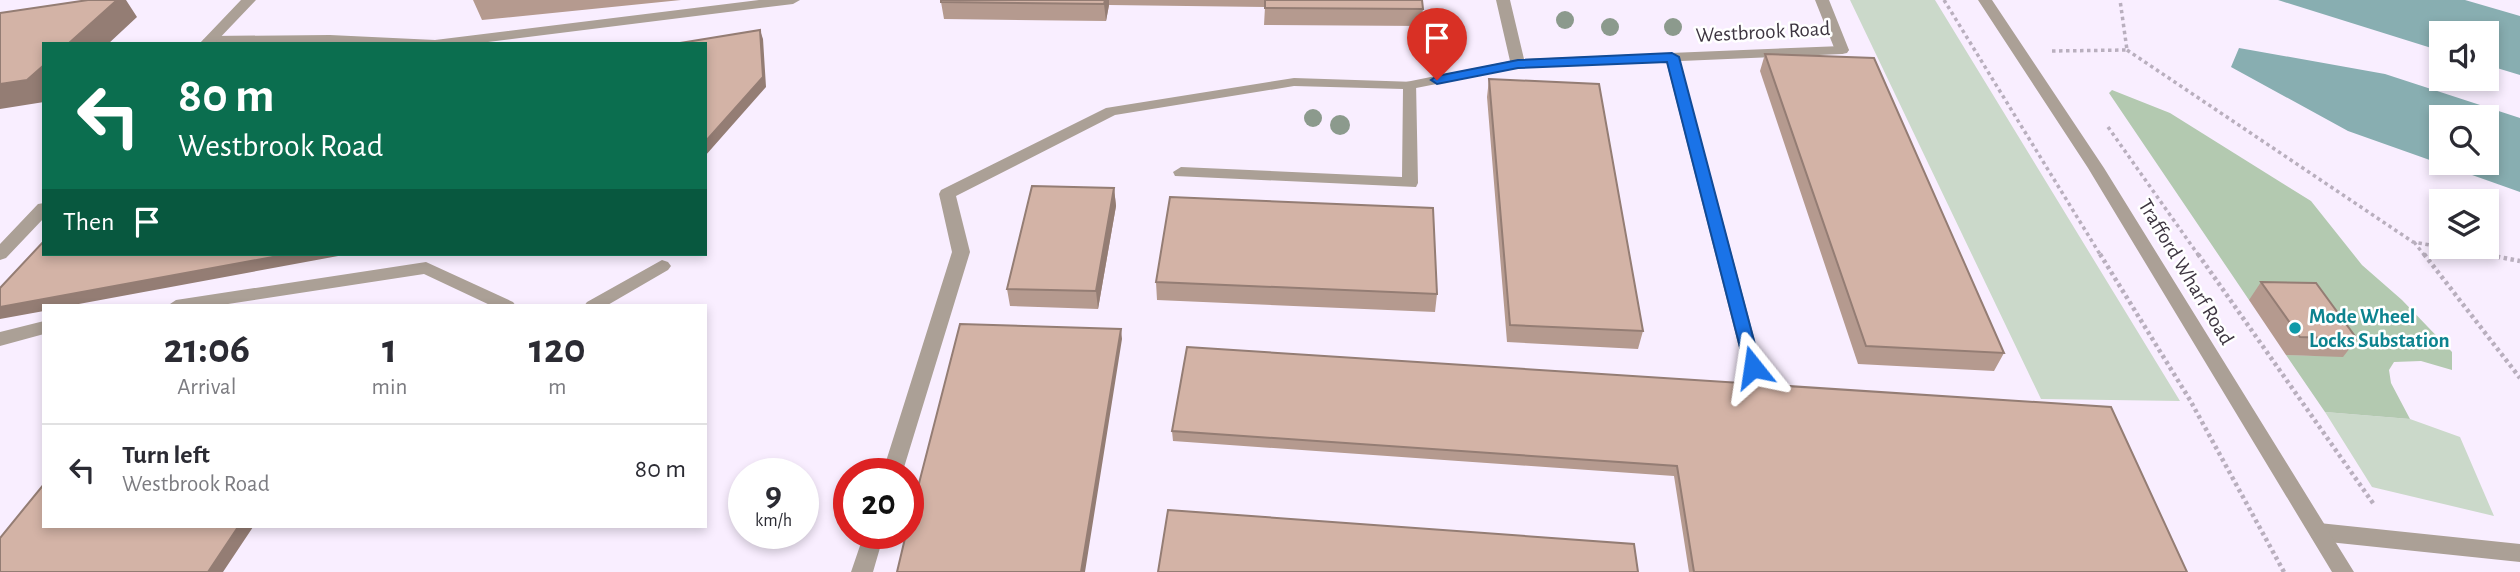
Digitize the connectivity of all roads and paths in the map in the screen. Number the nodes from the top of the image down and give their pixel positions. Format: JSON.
{"nodes":[{"id":1,"x":249,"y":0,"type":"edge"},
{"id":2,"x":793,"y":0,"type":"edge"},
{"id":3,"x":1503,"y":0,"type":"edge"},
{"id":4,"x":1822,"y":0,"type":"edge"},
{"id":5,"x":1944,"y":0,"type":"edge"},
{"id":6,"x":1985,"y":0,"type":"edge"},
{"id":7,"x":2120,"y":0,"type":"edge"},
{"id":8,"x":2048,"y":41,"type":"dead end"},
{"id":9,"x":208,"y":42,"type":"edge"},
{"id":10,"x":393,"y":42,"type":"edge"},
{"id":11,"x":451,"y":42,"type":"edge"},
{"id":12,"x":2127,"y":50,"type":"junction"},
{"id":13,"x":2019,"y":51,"type":"junction"},
{"id":14,"x":2054,"y":51,"type":"junction"},
{"id":15,"x":1672,"y":57,"type":"junction"},
{"id":16,"x":2062,"y":62,"type":"dead end"},
{"id":17,"x":1518,"y":64,"type":"junction"},
{"id":18,"x":1411,"y":85,"type":"junction"},
{"id":19,"x":2102,"y":119,"type":"dead end"},
{"id":20,"x":1181,"y":172,"type":"dead end"},
{"id":21,"x":42,"y":210,"type":"edge"},
{"id":22,"x":2413,"y":242,"type":"junction"},
{"id":23,"x":2429,"y":245,"type":"edge"},
{"id":24,"x":0,"y":254,"type":"edge"},
{"id":25,"x":2499,"y":257,"type":"edge"},
{"id":26,"x":2520,"y":261,"type":"edge"},
{"id":27,"x":662,"y":266,"type":"dead end"},
{"id":28,"x":189,"y":304,"type":"edge"},
{"id":29,"x":503,"y":304,"type":"edge"},
{"id":30,"x":596,"y":304,"type":"edge"},
{"id":31,"x":42,"y":328,"type":"edge"},
{"id":32,"x":0,"y":339,"type":"edge"},
{"id":33,"x":1753,"y":367,"type":"dead end"},
{"id":34,"x":2520,"y":378,"type":"edge"},
{"id":35,"x":897,"y":458,"type":"edge"},
{"id":36,"x":2351,"y":472,"type":"dead end"},
{"id":37,"x":2319,"y":532,"type":"junction"},
{"id":38,"x":869,"y":549,"type":"edge"},
{"id":39,"x":2520,"y":553,"type":"edge"},
{"id":40,"x":862,"y":572,"type":"edge"},
{"id":41,"x":2284,"y":572,"type":"edge"},
{"id":42,"x":2343,"y":572,"type":"edge"}],
"edges":[{"from":1,"to":9,"type":"street"},
{"from":2,"to":11,"type":"street"},
{"from":3,"to":17,"type":"street"},
{"from":4,"to":15,"type":"street","name":"Westbrook Road"},
{"from":5,"to":41,"type":"path"},
{"from":6,"to":13,"type":"street","name":"Trafford Wharf Road"},
{"from":7,"to":12,"type":"path"},
{"from":8,"to":14,"type":"path"},
{"from":9,"to":10,"type":"street"},
{"from":12,"to":14,"type":"path"},
{"from":12,"to":22,"type":"path"},
{"from":13,"to":14,"type":"path"},
{"from":13,"to":37,"type":"street","name":"Trafford Wharf Road"},
{"from":14,"to":16,"type":"path"},
{"from":15,"to":17,"type":"street","name":"Westbrook Road"},
{"from":15,"to":33,"type":"street"},
{"from":17,"to":18,"type":"street","name":"Westbrook Road"},
{"from":18,"to":20,"type":"street"},
{"from":18,"to":35,"type":"street","name":"Westbrook Road"},
{"from":19,"to":36,"type":"path","name":"Trafford Wharf Road"},
{"from":21,"to":24,"type":"street"},
{"from":22,"to":23,"type":"path"},
{"from":22,"to":34,"type":"path"},
{"from":25,"to":26,"type":"path"},
{"from":27,"to":30,"type":"street"},
{"from":28,"to":29,"type":"street"},
{"from":31,"to":32,"type":"street"},
{"from":37,"to":39,"type":"street"},
{"from":37,"to":42,"type":"street","name":"Trafford Wharf Road"},
{"from":38,"to":40,"type":"street"}]}
